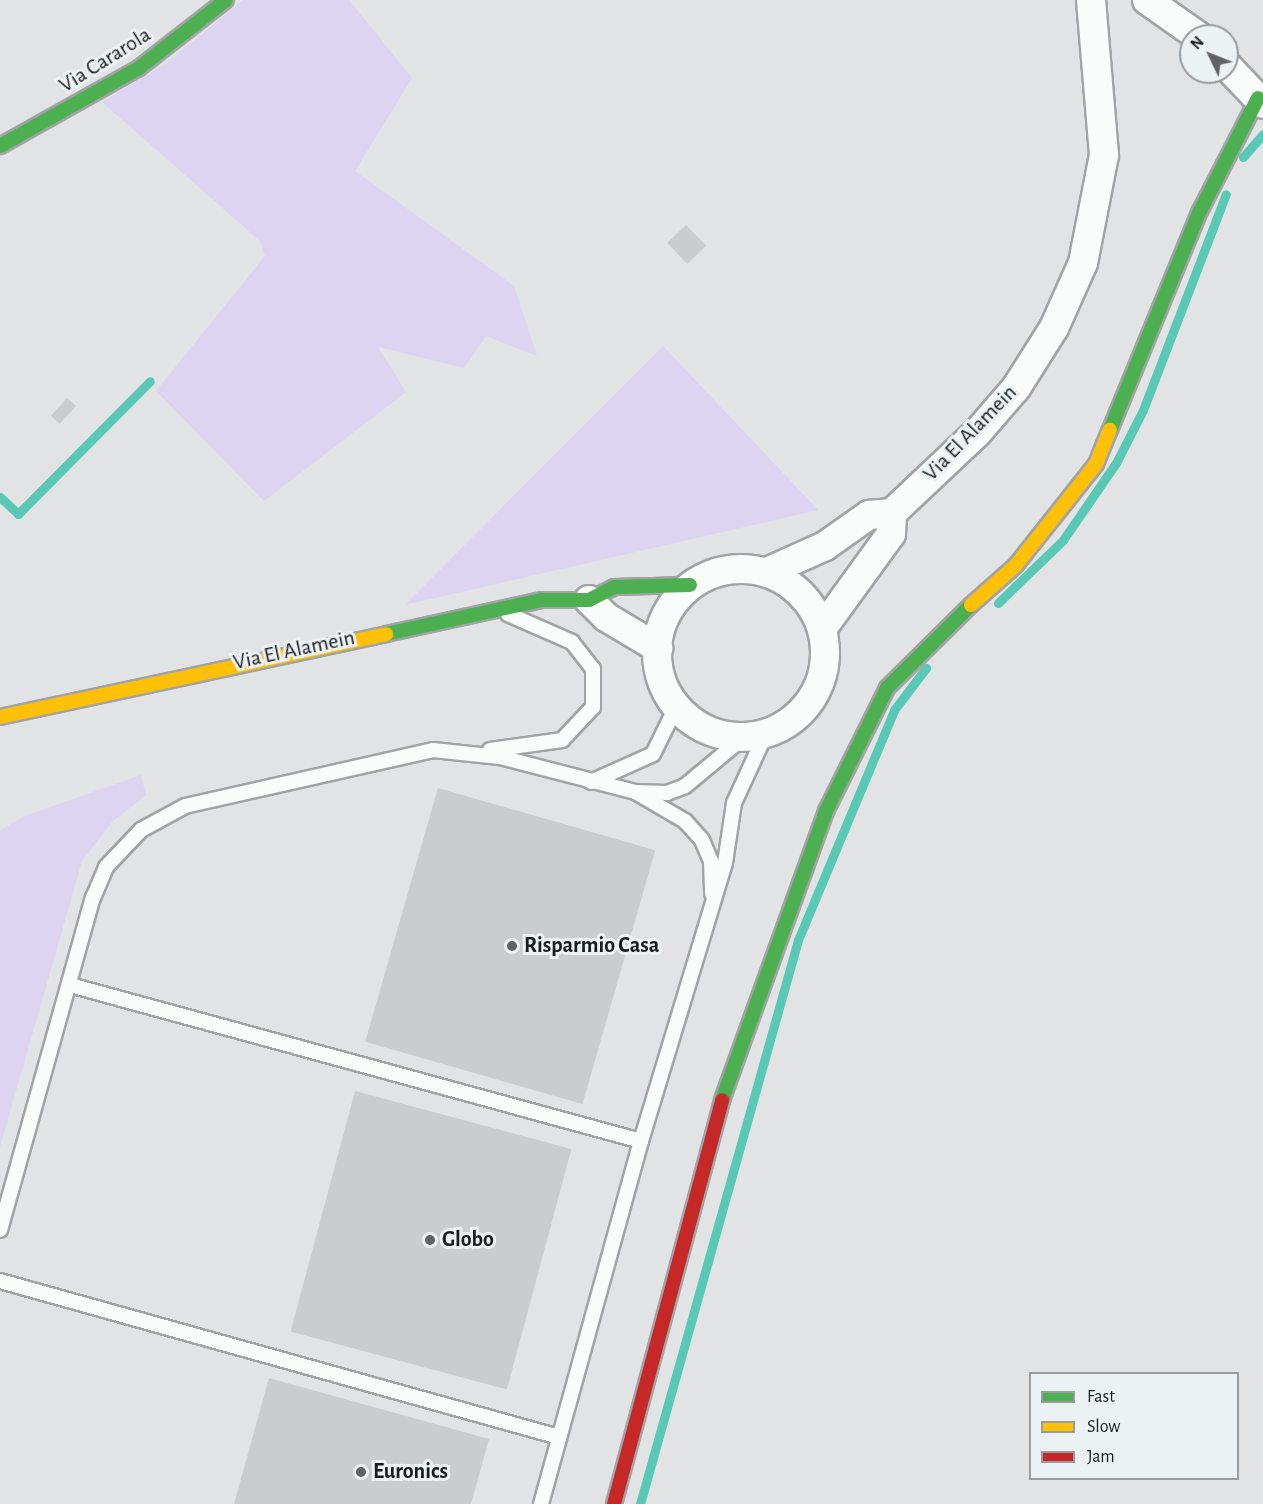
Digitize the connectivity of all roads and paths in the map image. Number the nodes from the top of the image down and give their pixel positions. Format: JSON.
{"nodes":[{"id":1,"x":226,"y":0,"type":"edge"},
{"id":2,"x":1091,"y":0,"type":"edge"},
{"id":3,"x":1147,"y":0,"type":"edge"},
{"id":4,"x":1181,"y":24,"type":"edge"},
{"id":5,"x":1239,"y":79,"type":"edge"},
{"id":6,"x":1260,"y":101,"type":"edge"},
{"id":7,"x":0,"y":146,"type":"edge"},
{"id":8,"x":892,"y":513,"type":"junction"},
{"id":9,"x":767,"y":572,"type":"junction"},
{"id":10,"x":690,"y":585,"type":"junction"},
{"id":11,"x":589,"y":600,"type":"junction"},
{"id":12,"x":498,"y":609,"type":"junction"},
{"id":13,"x":822,"y":629,"type":"junction"},
{"id":14,"x":658,"y":648,"type":"junction"},
{"id":15,"x":676,"y":707,"type":"junction"},
{"id":16,"x":0,"y":717,"type":"edge"},
{"id":17,"x":755,"y":735,"type":"junction"},
{"id":18,"x":465,"y":752,"type":"junction"},
{"id":19,"x":591,"y":782,"type":"junction"},
{"id":20,"x":635,"y":792,"type":"junction"},
{"id":21,"x":710,"y":911,"type":"junction"},
{"id":22,"x":70,"y":985,"type":"junction"},
{"id":23,"x":641,"y":1141,"type":"junction"},
{"id":24,"x":0,"y":1230,"type":"edge"},
{"id":25,"x":0,"y":1281,"type":"edge"},
{"id":26,"x":559,"y":1437,"type":"junction"},
{"id":27,"x":541,"y":1504,"type":"edge"},
{"id":28,"x":614,"y":1504,"type":"edge"}],
"edges":[{"from":1,"to":7,"type":"street","name":"Via Cararola"},
{"from":2,"to":8,"type":"street","name":"Via El Alamein"},
{"from":3,"to":4,"type":"street"},
{"from":5,"to":6,"type":"street"},
{"from":6,"to":28,"type":"street"},
{"from":8,"to":9,"type":"street"},
{"from":8,"to":13,"type":"street"},
{"from":9,"to":10,"type":"street"},
{"from":9,"to":13,"type":"street"},
{"from":10,"to":11,"type":"street","name":"Via El Alamein"},
{"from":10,"to":14,"type":"street"},
{"from":11,"to":12,"type":"street","name":"Via El Alamein"},
{"from":11,"to":14,"type":"street"},
{"from":12,"to":16,"type":"street","name":"Via El Alamein"},
{"from":12,"to":18,"type":"lane"},
{"from":13,"to":17,"type":"street"},
{"from":14,"to":15,"type":"street"},
{"from":15,"to":17,"type":"street"},
{"from":15,"to":19,"type":"lane"},
{"from":17,"to":20,"type":"lane"},
{"from":17,"to":21,"type":"lane"},
{"from":18,"to":19,"type":"lane"},
{"from":18,"to":22,"type":"lane"},
{"from":19,"to":20,"type":"lane"},
{"from":20,"to":21,"type":"lane"},
{"from":21,"to":23,"type":"lane"},
{"from":22,"to":23,"type":"lane"},
{"from":22,"to":24,"type":"lane"},
{"from":23,"to":26,"type":"lane"},
{"from":25,"to":26,"type":"lane"},
{"from":26,"to":27,"type":"lane"}]}
